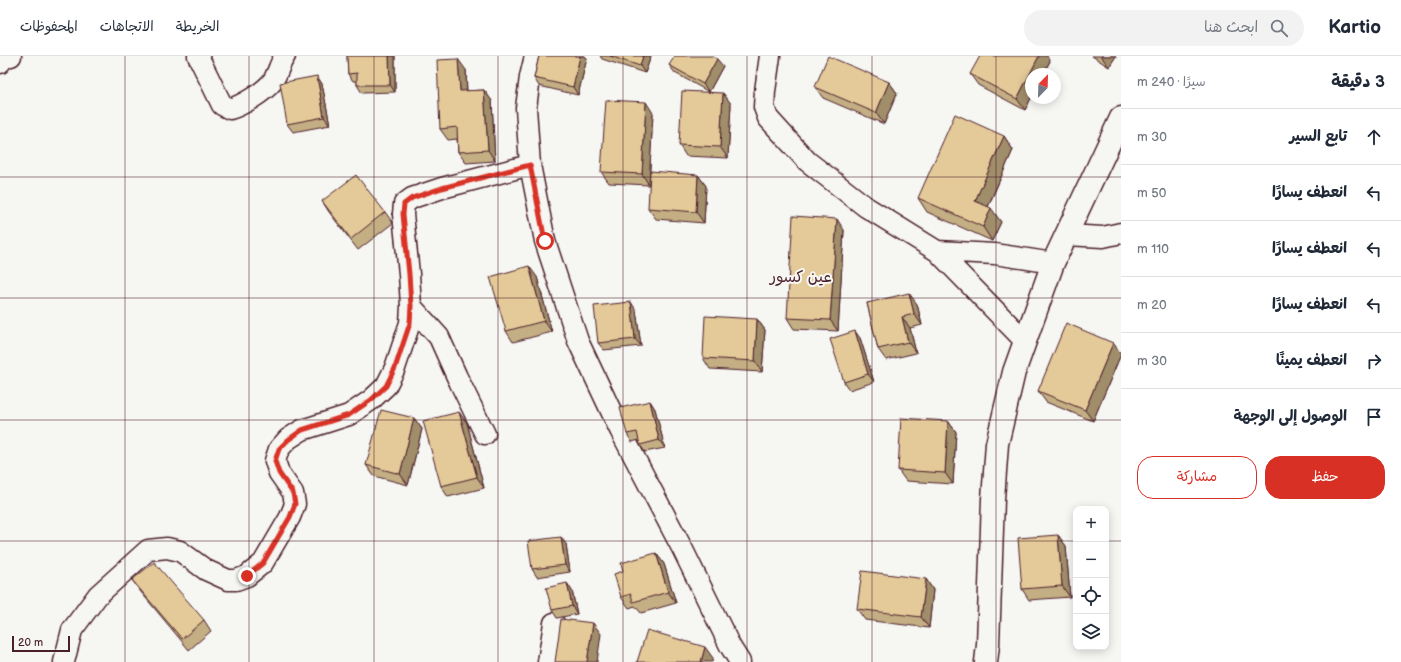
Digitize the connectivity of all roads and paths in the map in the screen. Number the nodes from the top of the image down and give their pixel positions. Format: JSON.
{"nodes":[{"id":1,"x":11,"y":56,"type":"edge"},
{"id":2,"x":198,"y":56,"type":"edge"},
{"id":3,"x":285,"y":56,"type":"edge"},
{"id":4,"x":535,"y":56,"type":"edge"},
{"id":5,"x":770,"y":56,"type":"edge"},
{"id":6,"x":0,"y":63,"type":"edge"},
{"id":7,"x":1121,"y":118,"type":"edge"},
{"id":8,"x":530,"y":165,"type":"junction"},
{"id":9,"x":1121,"y":233,"type":"edge"},
{"id":10,"x":1066,"y":235,"type":"junction"},
{"id":11,"x":937,"y":251,"type":"junction"},
{"id":12,"x":1053,"y":264,"type":"junction"},
{"id":13,"x":411,"y":306,"type":"junction"},
{"id":14,"x":1025,"y":341,"type":"junction"},
{"id":15,"x":485,"y":434,"type":"dead end"},
{"id":16,"x":554,"y":622,"type":"dead end"},
{"id":17,"x":64,"y":662,"type":"edge"},
{"id":18,"x":548,"y":662,"type":"edge"},
{"id":19,"x":740,"y":662,"type":"edge"},
{"id":20,"x":986,"y":662,"type":"edge"}],
"edges":[{"from":1,"to":6,"type":"street"},
{"from":2,"to":3,"type":"street"},
{"from":4,"to":8,"type":"street"},
{"from":5,"to":11,"type":"street"},
{"from":7,"to":10,"type":"main road"},
{"from":8,"to":13,"type":"street"},
{"from":8,"to":19,"type":"street"},
{"from":9,"to":10,"type":"street"},
{"from":10,"to":12,"type":"main road"},
{"from":11,"to":12,"type":"street"},
{"from":11,"to":14,"type":"street"},
{"from":12,"to":14,"type":"main road"},
{"from":13,"to":15,"type":"street"},
{"from":13,"to":17,"type":"street"},
{"from":14,"to":20,"type":"main road"},
{"from":16,"to":18,"type":"street"}]}
